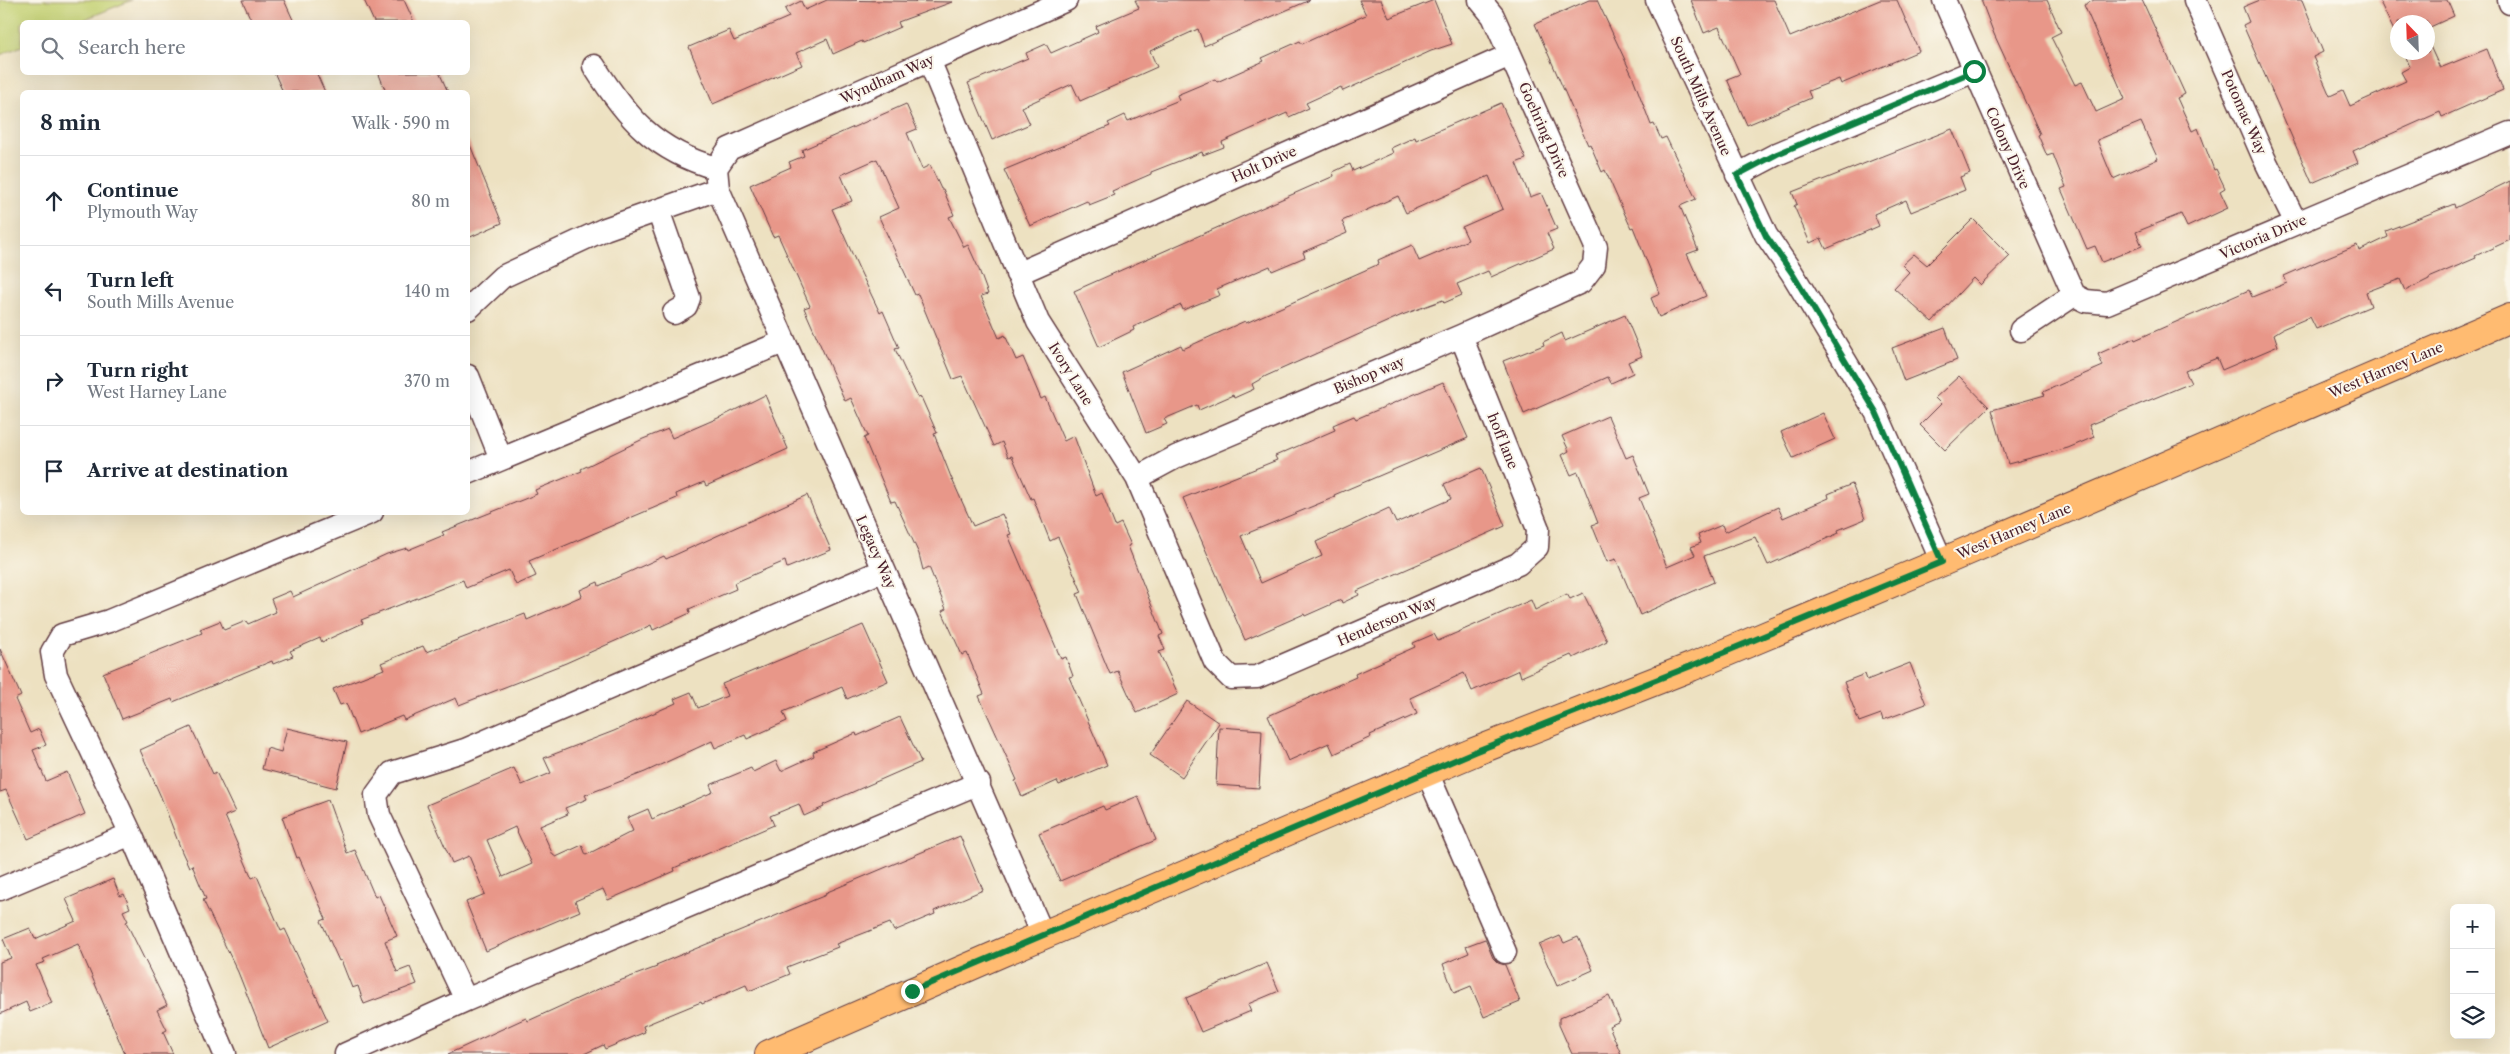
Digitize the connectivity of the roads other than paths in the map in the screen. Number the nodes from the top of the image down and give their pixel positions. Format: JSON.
{"nodes":[{"id":1,"x":1066,"y":0,"type":"edge"},
{"id":2,"x":1480,"y":0,"type":"edge"},
{"id":3,"x":1657,"y":0,"type":"edge"},
{"id":4,"x":1944,"y":0,"type":"edge"},
{"id":5,"x":2195,"y":0,"type":"edge"},
{"id":6,"x":1510,"y":55,"type":"junction"},
{"id":7,"x":929,"y":60,"type":"junction"},
{"id":8,"x":594,"y":66,"type":"dead end"},
{"id":9,"x":1974,"y":71,"type":"junction"},
{"id":10,"x":2510,"y":133,"type":"edge"},
{"id":11,"x":1737,"y":175,"type":"junction"},
{"id":12,"x":717,"y":178,"type":"junction"},
{"id":13,"x":658,"y":210,"type":"junction"},
{"id":14,"x":2296,"y":223,"type":"junction"},
{"id":15,"x":1594,"y":265,"type":"joint"},
{"id":16,"x":1017,"y":274,"type":"junction"},
{"id":17,"x":2074,"y":295,"type":"junction"},
{"id":18,"x":470,"y":307,"type":"edge"},
{"id":19,"x":674,"y":313,"type":"dead end"},
{"id":20,"x":2510,"y":318,"type":"edge"},
{"id":21,"x":2021,"y":330,"type":"dead end"},
{"id":22,"x":1461,"y":336,"type":"junction"},
{"id":23,"x":783,"y":342,"type":"junction"},
{"id":24,"x":470,"y":381,"type":"edge"},
{"id":25,"x":501,"y":459,"type":"junction"},
{"id":26,"x":470,"y":472,"type":"edge"},
{"id":27,"x":1137,"y":478,"type":"junction"},
{"id":28,"x":365,"y":515,"type":"edge"},
{"id":29,"x":1537,"y":547,"type":"joint"},
{"id":30,"x":1942,"y":562,"type":"junction"},
{"id":31,"x":884,"y":570,"type":"junction"},
{"id":32,"x":1231,"y":678,"type":"joint"},
{"id":33,"x":1427,"y":772,"type":"junction"},
{"id":34,"x":979,"y":783,"type":"junction"},
{"id":35,"x":131,"y":834,"type":"junction"},
{"id":36,"x":0,"y":889,"type":"edge"},
{"id":37,"x":1043,"y":935,"type":"junction"},
{"id":38,"x":1505,"y":952,"type":"dead end"},
{"id":39,"x":466,"y":1000,"type":"junction"},
{"id":40,"x":225,"y":1054,"type":"edge"},
{"id":41,"x":346,"y":1054,"type":"edge"},
{"id":42,"x":769,"y":1054,"type":"edge"}],
"edges":[{"from":1,"to":7,"type":"street","name":"Wyndham Way"},
{"from":2,"to":6,"type":"street","name":"Goehring Drive"},
{"from":3,"to":11,"type":"street","name":"South Mills Avenue"},
{"from":4,"to":9,"type":"street","name":"Colony Drive"},
{"from":5,"to":14,"type":"street","name":"Potomac Way"},
{"from":6,"to":15,"type":"street","name":"Goehring Drive"},
{"from":6,"to":16,"type":"street","name":"Holt Drive"},
{"from":7,"to":12,"type":"street","name":"Wyndham Way"},
{"from":7,"to":16,"type":"street","name":"Ivory Lane"},
{"from":8,"to":12,"type":"street"},
{"from":9,"to":11,"type":"street"},
{"from":9,"to":17,"type":"street","name":"Colony Drive"},
{"from":10,"to":14,"type":"street","name":"Victoria Drive"},
{"from":11,"to":30,"type":"street","name":"South Mills Avenue"},
{"from":12,"to":13,"type":"street"},
{"from":12,"to":23,"type":"street","name":"Legacy Way"},
{"from":13,"to":18,"type":"street"},
{"from":13,"to":19,"type":"street"},
{"from":14,"to":17,"type":"street","name":"Victoria Drive"},
{"from":15,"to":22,"type":"street","name":"Bishop way"},
{"from":16,"to":27,"type":"street","name":"Ivory Lane"},
{"from":17,"to":21,"type":"street"},
{"from":20,"to":30,"type":"main road","name":"West Harney Lane"},
{"from":22,"to":27,"type":"street","name":"Bishop way"},
{"from":22,"to":29,"type":"street","name":"hoff lane"},
{"from":23,"to":25,"type":"street"},
{"from":23,"to":31,"type":"street","name":"Legacy Way"},
{"from":24,"to":25,"type":"street"},
{"from":25,"to":26,"type":"street"},
{"from":27,"to":32,"type":"street","name":"Ivory Lane"},
{"from":28,"to":35,"type":"street"},
{"from":29,"to":32,"type":"street","name":"Henderson Way"},
{"from":30,"to":33,"type":"main road","name":"West Harney Lane"},
{"from":31,"to":34,"type":"street","name":"Legacy Way"},
{"from":31,"to":39,"type":"street"},
{"from":33,"to":37,"type":"main road","name":"West Harney Lane"},
{"from":33,"to":38,"type":"street"},
{"from":34,"to":37,"type":"street","name":"Legacy Way"},
{"from":34,"to":39,"type":"street"},
{"from":35,"to":36,"type":"street"},
{"from":35,"to":40,"type":"street"},
{"from":37,"to":42,"type":"main road","name":"West Harney Lane"},
{"from":39,"to":41,"type":"street"}]}
